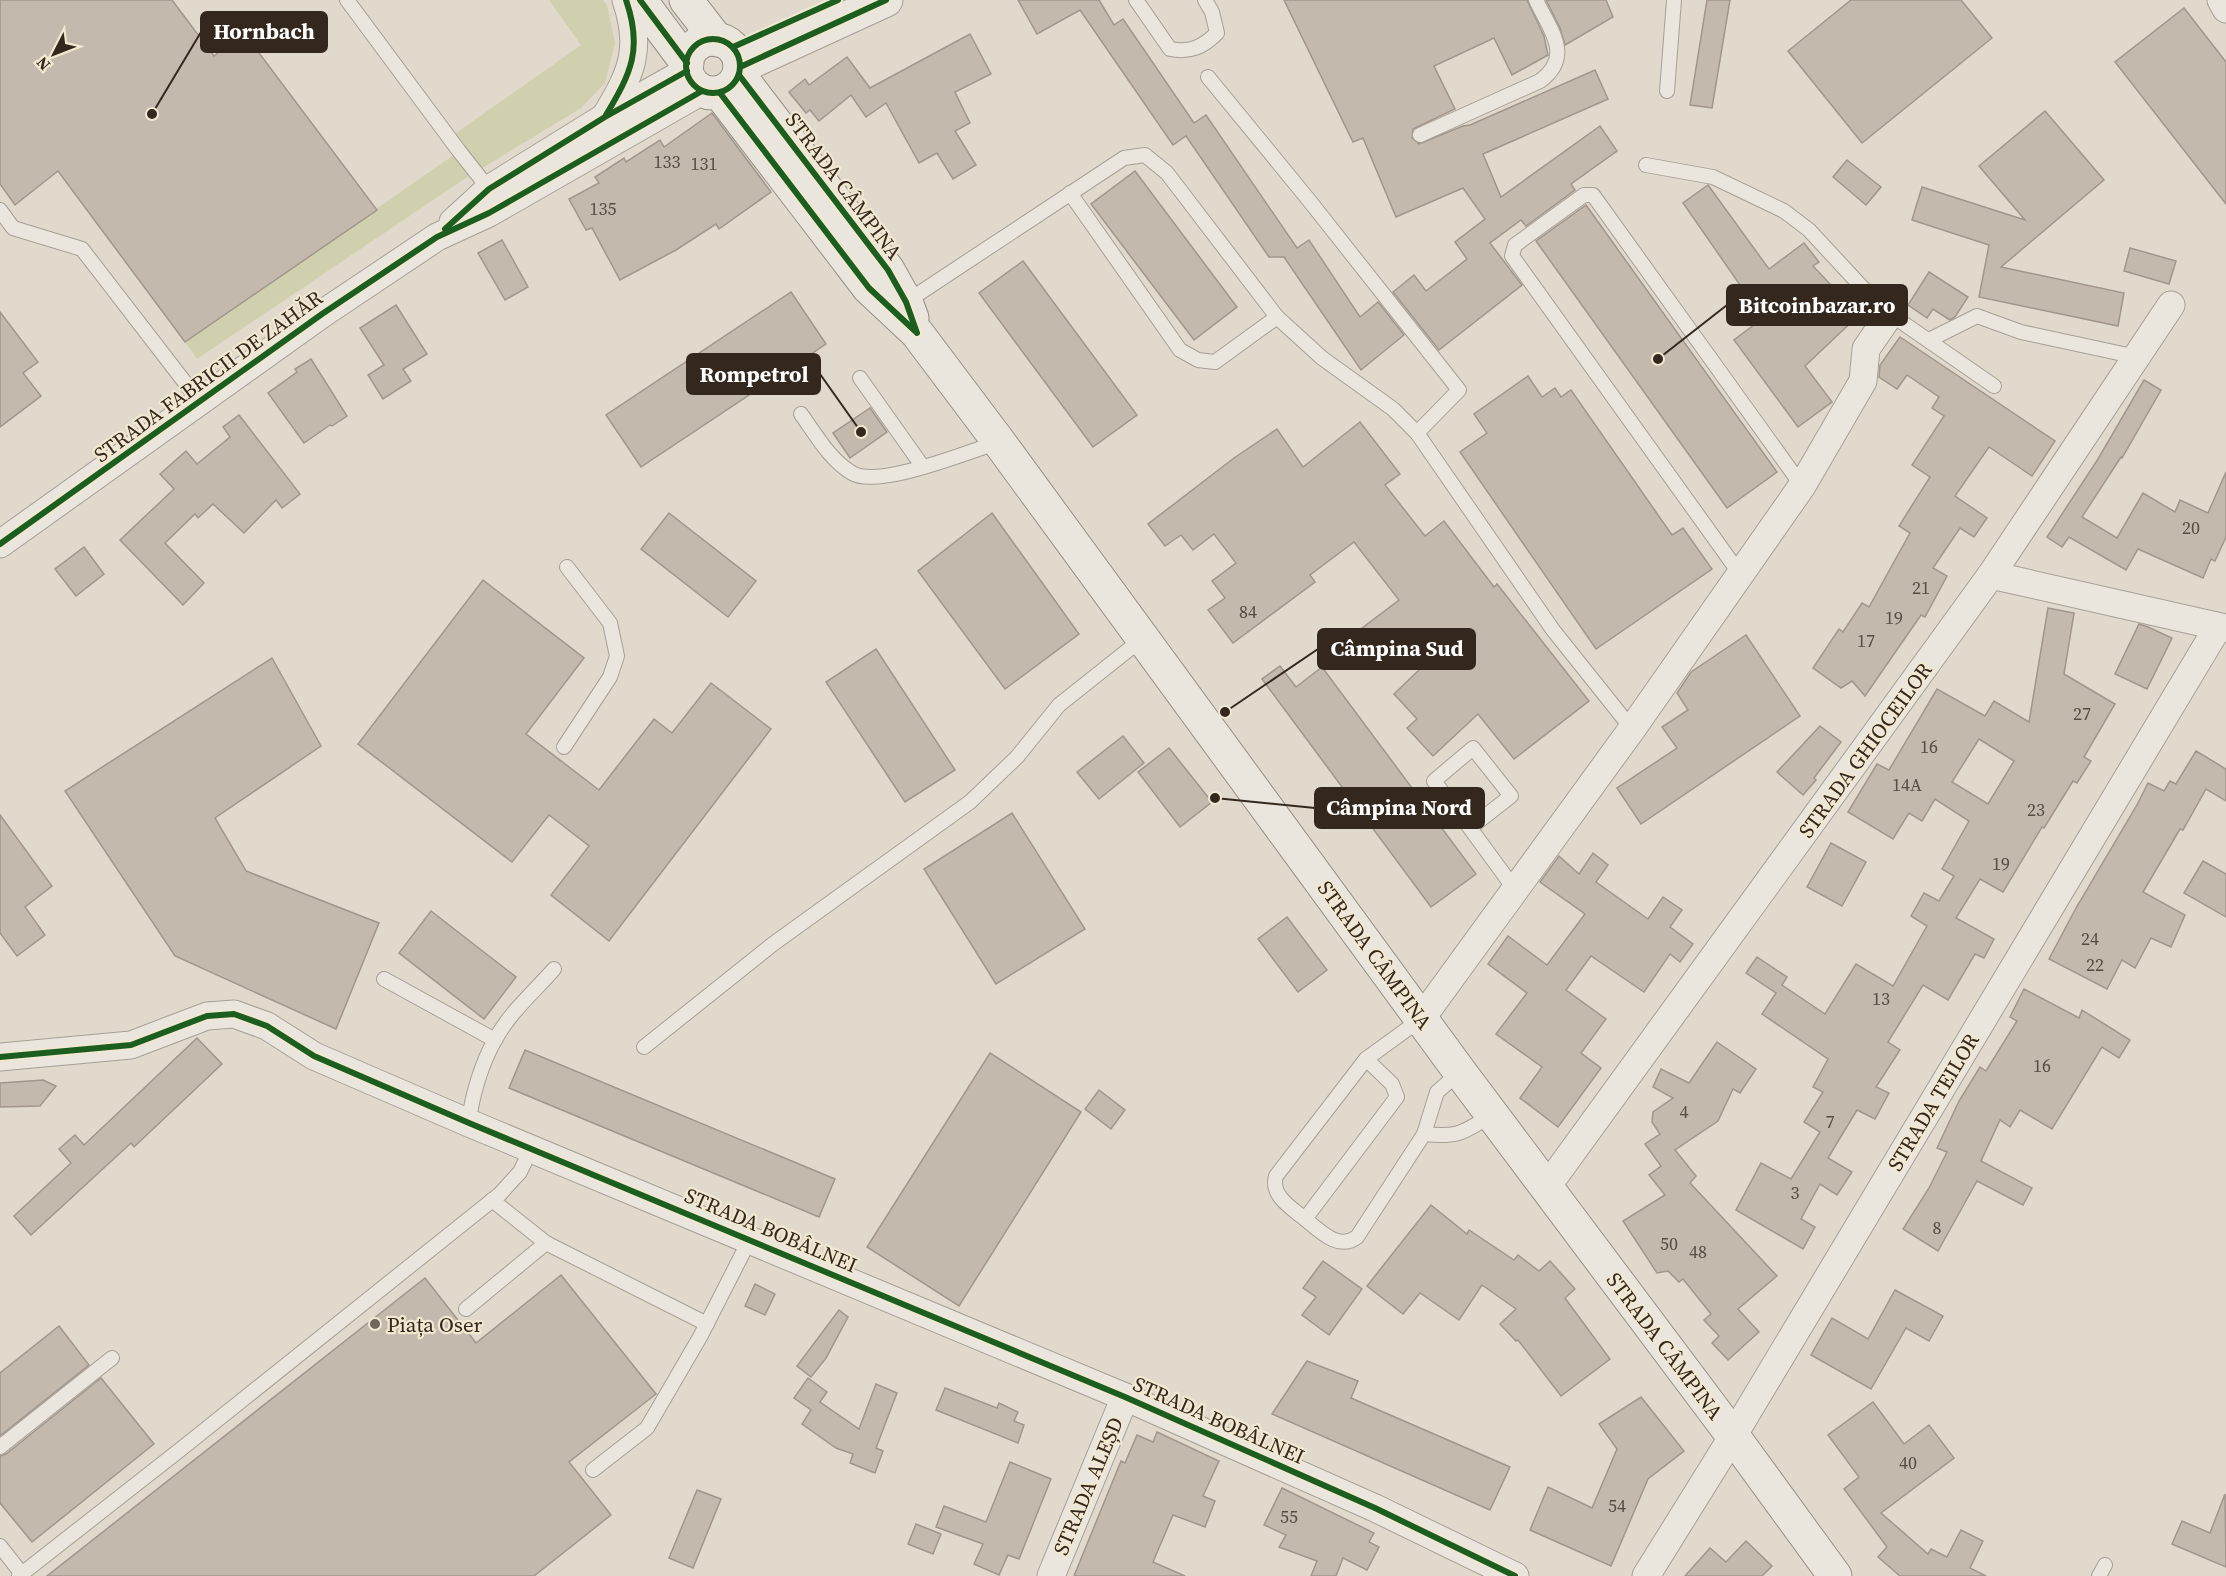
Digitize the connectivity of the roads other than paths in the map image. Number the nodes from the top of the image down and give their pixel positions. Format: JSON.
{"nodes":[{"id":1,"x":347,"y":0,"type":"edge"},
{"id":2,"x":626,"y":0,"type":"edge"},
{"id":3,"x":640,"y":0,"type":"edge"},
{"id":4,"x":686,"y":0,"type":"edge"},
{"id":5,"x":838,"y":0,"type":"edge"},
{"id":6,"x":886,"y":0,"type":"edge"},
{"id":7,"x":1136,"y":0,"type":"edge"},
{"id":8,"x":1205,"y":0,"type":"edge"},
{"id":9,"x":1536,"y":0,"type":"edge"},
{"id":10,"x":1674,"y":0,"type":"edge"},
{"id":11,"x":2221,"y":0,"type":"edge"},
{"id":12,"x":2226,"y":9,"type":"edge"},
{"id":13,"x":715,"y":68,"type":"junction"},
{"id":14,"x":1208,"y":77,"type":"dead end"},
{"id":15,"x":1667,"y":91,"type":"dead end"},
{"id":16,"x":605,"y":117,"type":"junction"},
{"id":17,"x":1420,"y":135,"type":"dead end"},
{"id":18,"x":1646,"y":165,"type":"dead end"},
{"id":19,"x":489,"y":189,"type":"junction"},
{"id":20,"x":1070,"y":193,"type":"junction"},
{"id":21,"x":0,"y":210,"type":"edge"},
{"id":22,"x":436,"y":237,"type":"junction"},
{"id":23,"x":906,"y":302,"type":"junction"},
{"id":24,"x":2171,"y":305,"type":"dead end"},
{"id":25,"x":1890,"y":314,"type":"junction"},
{"id":26,"x":1277,"y":317,"type":"junction"},
{"id":27,"x":917,"y":333,"type":"junction"},
{"id":28,"x":1929,"y":340,"type":"junction"},
{"id":29,"x":2137,"y":357,"type":"junction"},
{"id":30,"x":860,"y":378,"type":"dead end"},
{"id":31,"x":1994,"y":386,"type":"dead end"},
{"id":32,"x":200,"y":402,"type":"junction"},
{"id":33,"x":801,"y":414,"type":"dead end"},
{"id":34,"x":1417,"y":433,"type":"junction"},
{"id":35,"x":999,"y":442,"type":"junction"},
{"id":36,"x":923,"y":467,"type":"junction"},
{"id":37,"x":1802,"y":486,"type":"junction"},
{"id":38,"x":0,"y":544,"type":"edge"},
{"id":39,"x":567,"y":567,"type":"dead end"},
{"id":40,"x":1740,"y":574,"type":"junction"},
{"id":41,"x":1992,"y":575,"type":"junction"},
{"id":42,"x":2222,"y":627,"type":"edge"},
{"id":43,"x":1142,"y":639,"type":"junction"},
{"id":44,"x":1632,"y":729,"type":"junction"},
{"id":45,"x":564,"y":747,"type":"dead end"},
{"id":46,"x":1470,"y":828,"type":"junction"},
{"id":47,"x":1516,"y":891,"type":"junction"},
{"id":48,"x":555,"y":969,"type":"dead end"},
{"id":49,"x":384,"y":979,"type":"dead end"},
{"id":50,"x":1421,"y":1019,"type":"junction"},
{"id":51,"x":495,"y":1040,"type":"junction"},
{"id":52,"x":644,"y":1047,"type":"dead end"},
{"id":53,"x":0,"y":1057,"type":"edge"},
{"id":54,"x":1366,"y":1059,"type":"junction"},
{"id":55,"x":1460,"y":1072,"type":"junction"},
{"id":56,"x":1492,"y":1116,"type":"junction"},
{"id":57,"x":469,"y":1123,"type":"junction"},
{"id":58,"x":1424,"y":1134,"type":"junction"},
{"id":59,"x":532,"y":1148,"type":"junction"},
{"id":60,"x":1546,"y":1188,"type":"junction"},
{"id":61,"x":492,"y":1200,"type":"junction"},
{"id":62,"x":1305,"y":1219,"type":"junction"},
{"id":63,"x":750,"y":1239,"type":"junction"},
{"id":64,"x":546,"y":1243,"type":"junction"},
{"id":65,"x":466,"y":1309,"type":"dead end"},
{"id":66,"x":707,"y":1324,"type":"junction"},
{"id":67,"x":112,"y":1358,"type":"dead end"},
{"id":68,"x":1125,"y":1397,"type":"junction"},
{"id":69,"x":1733,"y":1436,"type":"junction"},
{"id":70,"x":0,"y":1447,"type":"edge"},
{"id":71,"x":593,"y":1470,"type":"dead end"},
{"id":72,"x":0,"y":1546,"type":"edge"},
{"id":73,"x":20,"y":1575,"type":"edge"},
{"id":74,"x":1051,"y":1576,"type":"edge"},
{"id":75,"x":1515,"y":1576,"type":"edge"},
{"id":76,"x":1646,"y":1576,"type":"edge"},
{"id":77,"x":1835,"y":1576,"type":"edge"}],
"edges":[{"from":1,"to":19,"type":"lane"},
{"from":2,"to":16,"type":"street"},
{"from":3,"to":13,"type":"main road"},
{"from":4,"to":13,"type":"main road"},
{"from":5,"to":13,"type":"main road","name":"STRADA FABRICII DE ZAHĂR"},
{"from":6,"to":13,"type":"main road","name":"STRADA FABRICII DE ZAHĂR"},
{"from":7,"to":8,"type":"lane"},
{"from":9,"to":17,"type":"lane"},
{"from":10,"to":15,"type":"lane"},
{"from":11,"to":12,"type":"street"},
{"from":13,"to":16,"type":"street","name":"STRADA FABRICII DE ZAHĂR"},
{"from":13,"to":22,"type":"street","name":"STRADA FABRICII DE ZAHĂR"},
{"from":13,"to":23,"type":"main road","name":"STRADA CÂMPINA"},
{"from":13,"to":27,"type":"main road","name":"STRADA CÂMPINA"},
{"from":14,"to":34,"type":"lane"},
{"from":16,"to":19,"type":"street","name":"STRADA FABRICII DE ZAHĂR"},
{"from":18,"to":25,"type":"lane"},
{"from":19,"to":22,"type":"street","name":"STRADA FABRICII DE ZAHĂR"},
{"from":20,"to":23,"type":"lane"},
{"from":20,"to":26,"type":"lane"},
{"from":20,"to":26,"type":"lane"},
{"from":21,"to":32,"type":"lane"},
{"from":22,"to":32,"type":"street","name":"STRADA FABRICII DE ZAHĂR"},
{"from":23,"to":27,"type":"main road","name":"STRADA CÂMPINA"},
{"from":24,"to":29,"type":"street","name":"STRADA GHIOCEILOR"},
{"from":25,"to":28,"type":"lane"},
{"from":25,"to":37,"type":"street"},
{"from":26,"to":34,"type":"lane"},
{"from":27,"to":35,"type":"main road","name":"STRADA CÂMPINA"},
{"from":28,"to":29,"type":"lane"},
{"from":28,"to":31,"type":"lane"},
{"from":29,"to":41,"type":"street","name":"STRADA GHIOCEILOR"},
{"from":30,"to":36,"type":"lane"},
{"from":32,"to":38,"type":"street","name":"STRADA FABRICII DE ZAHĂR"},
{"from":33,"to":36,"type":"lane"},
{"from":34,"to":44,"type":"lane"},
{"from":35,"to":36,"type":"lane"},
{"from":35,"to":43,"type":"main road","name":"STRADA CÂMPINA"},
{"from":37,"to":40,"type":"street"},
{"from":37,"to":40,"type":"lane"},
{"from":39,"to":45,"type":"lane"},
{"from":40,"to":44,"type":"street"},
{"from":41,"to":42,"type":"street"},
{"from":41,"to":60,"type":"street","name":"STRADA GHIOCEILOR"},
{"from":42,"to":69,"type":"street","name":"STRADA TEILOR"},
{"from":43,"to":50,"type":"main road","name":"STRADA CÂMPINA"},
{"from":43,"to":52,"type":"lane"},
{"from":44,"to":47,"type":"street"},
{"from":46,"to":46,"type":"lane"},
{"from":46,"to":47,"type":"lane"},
{"from":47,"to":50,"type":"street"},
{"from":48,"to":51,"type":"lane"},
{"from":49,"to":51,"type":"lane"},
{"from":50,"to":54,"type":"lane"},
{"from":50,"to":55,"type":"main road","name":"STRADA CÂMPINA"},
{"from":51,"to":57,"type":"lane"},
{"from":53,"to":57,"type":"street","name":"STRADA BOBÂLNEI"},
{"from":54,"to":62,"type":"lane"},
{"from":54,"to":62,"type":"lane"},
{"from":55,"to":56,"type":"main road","name":"STRADA CÂMPINA"},
{"from":55,"to":58,"type":"lane"},
{"from":56,"to":58,"type":"lane"},
{"from":56,"to":60,"type":"main road","name":"STRADA CÂMPINA"},
{"from":57,"to":59,"type":"street","name":"STRADA BOBÂLNEI"},
{"from":58,"to":62,"type":"lane"},
{"from":59,"to":61,"type":"lane"},
{"from":59,"to":63,"type":"street","name":"STRADA BOBÂLNEI"},
{"from":60,"to":69,"type":"main road","name":"STRADA CÂMPINA"},
{"from":61,"to":64,"type":"lane"},
{"from":61,"to":73,"type":"lane"},
{"from":63,"to":66,"type":"lane"},
{"from":63,"to":68,"type":"street","name":"STRADA BOBÂLNEI"},
{"from":64,"to":65,"type":"lane"},
{"from":64,"to":66,"type":"lane"},
{"from":66,"to":71,"type":"lane"},
{"from":67,"to":70,"type":"lane"},
{"from":68,"to":74,"type":"street","name":"STRADA ALEȘD"},
{"from":68,"to":75,"type":"street","name":"STRADA BOBÂLNEI"},
{"from":69,"to":76,"type":"street","name":"STRADA TEILOR"},
{"from":69,"to":77,"type":"main road","name":"STRADA CÂMPINA"},
{"from":72,"to":73,"type":"lane"}]}
